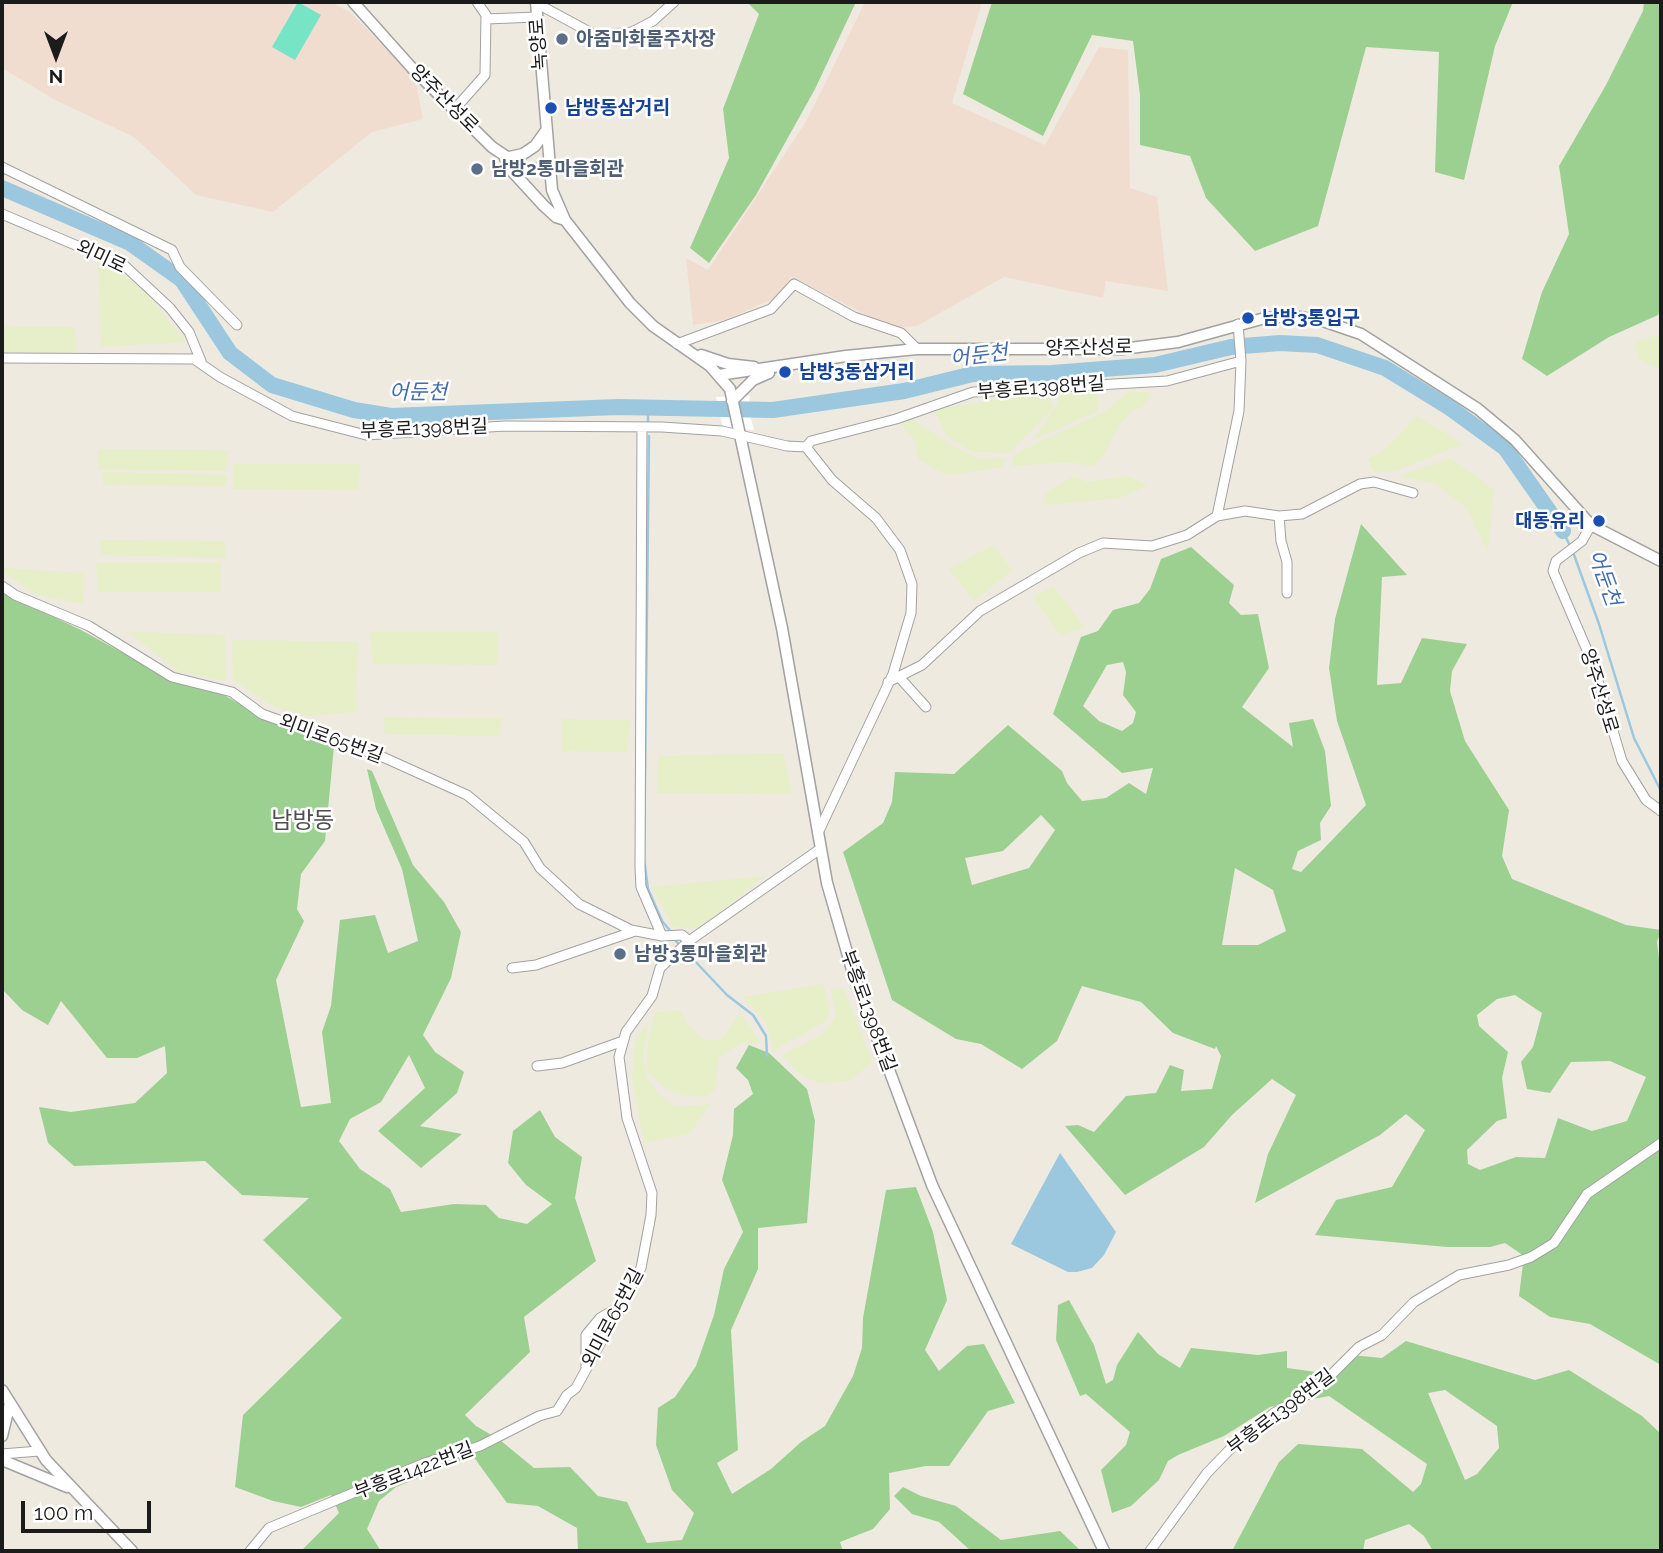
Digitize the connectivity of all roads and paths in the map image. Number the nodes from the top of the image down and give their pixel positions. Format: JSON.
{"nodes":[{"id":1,"x":353,"y":2,"type":"edge"},
{"id":2,"x":477,"y":2,"type":"edge"},
{"id":3,"x":536,"y":2,"type":"edge"},
{"id":4,"x":674,"y":2,"type":"edge"},
{"id":5,"x":537,"y":17,"type":"junction"},
{"id":6,"x":486,"y":19,"type":"junction"},
{"id":7,"x":454,"y":110,"type":"junction"},
{"id":8,"x":545,"y":132,"type":"junction"},
{"id":9,"x":505,"y":158,"type":"junction"},
{"id":10,"x":2,"y":167,"type":"edge"},
{"id":11,"x":548,"y":169,"type":"junction"},
{"id":12,"x":2,"y":214,"type":"edge"},
{"id":13,"x":565,"y":220,"type":"junction"},
{"id":14,"x":237,"y":325,"type":"dead end"},
{"id":15,"x":1239,"y":329,"type":"junction"},
{"id":16,"x":680,"y":347,"type":"junction"},
{"id":17,"x":917,"y":349,"type":"junction"},
{"id":18,"x":2,"y":358,"type":"edge"},
{"id":19,"x":201,"y":361,"type":"junction"},
{"id":20,"x":1241,"y":361,"type":"junction"},
{"id":21,"x":784,"y":367,"type":"junction"},
{"id":22,"x":719,"y":375,"type":"junction"},
{"id":23,"x":732,"y":401,"type":"junction"},
{"id":24,"x":642,"y":428,"type":"junction"},
{"id":25,"x":737,"y":434,"type":"junction"},
{"id":26,"x":806,"y":447,"type":"junction"},
{"id":27,"x":1413,"y":493,"type":"dead end"},
{"id":28,"x":1217,"y":516,"type":"junction"},
{"id":29,"x":1279,"y":516,"type":"junction"},
{"id":30,"x":1591,"y":525,"type":"junction"},
{"id":31,"x":1661,"y":561,"type":"edge"},
{"id":32,"x":2,"y":586,"type":"edge"},
{"id":33,"x":1287,"y":593,"type":"dead end"},
{"id":34,"x":894,"y":678,"type":"junction"},
{"id":35,"x":926,"y":707,"type":"dead end"},
{"id":36,"x":1661,"y":811,"type":"edge"},
{"id":37,"x":817,"y":835,"type":"junction"},
{"id":38,"x":820,"y":849,"type":"junction"},
{"id":39,"x":635,"y":931,"type":"junction"},
{"id":40,"x":669,"y":936,"type":"junction"},
{"id":41,"x":683,"y":946,"type":"junction"},
{"id":42,"x":512,"y":968,"type":"dead end"},
{"id":43,"x":623,"y":1041,"type":"junction"},
{"id":44,"x":537,"y":1066,"type":"dead end"},
{"id":45,"x":1661,"y":1143,"type":"edge"},
{"id":46,"x":622,"y":1305,"type":"junction"},
{"id":47,"x":586,"y":1370,"type":"junction"},
{"id":48,"x":576,"y":1388,"type":"joint"},
{"id":49,"x":2,"y":1390,"type":"edge"},
{"id":50,"x":10,"y":1403,"type":"junction"},
{"id":51,"x":2,"y":1436,"type":"edge"},
{"id":52,"x":39,"y":1451,"type":"junction"},
{"id":53,"x":2,"y":1454,"type":"edge"},
{"id":54,"x":2,"y":1460,"type":"edge"},
{"id":55,"x":72,"y":1489,"type":"junction"},
{"id":56,"x":132,"y":1551,"type":"edge"},
{"id":57,"x":250,"y":1551,"type":"edge"},
{"id":58,"x":1104,"y":1551,"type":"edge"},
{"id":59,"x":1150,"y":1551,"type":"edge"}],
"edges":[{"from":1,"to":7,"type":"street","name":"양주산성로"},
{"from":2,"to":6,"type":"street"},
{"from":3,"to":4,"type":"street"},
{"from":3,"to":5,"type":"street","name":"녹양로"},
{"from":5,"to":6,"type":"street"},
{"from":5,"to":8,"type":"street","name":"녹양로"},
{"from":6,"to":7,"type":"street"},
{"from":7,"to":9,"type":"street","name":"양주산성로"},
{"from":8,"to":9,"type":"street"},
{"from":8,"to":11,"type":"street","name":"녹양로"},
{"from":9,"to":11,"type":"street","name":"양주산성로"},
{"from":9,"to":13,"type":"street"},
{"from":10,"to":14,"type":"street"},
{"from":11,"to":13,"type":"street"},
{"from":12,"to":19,"type":"street","name":"외미로"},
{"from":13,"to":16,"type":"street"},
{"from":15,"to":17,"type":"street","name":"양주산성로"},
{"from":15,"to":20,"type":"street"},
{"from":15,"to":30,"type":"street","name":"양주산성로"},
{"from":16,"to":17,"type":"street"},
{"from":16,"to":21,"type":"street"},
{"from":16,"to":22,"type":"street"},
{"from":17,"to":21,"type":"street","name":"양주산성로"},
{"from":18,"to":19,"type":"street"},
{"from":19,"to":24,"type":"street","name":"부흥로1398번길"},
{"from":20,"to":26,"type":"street","name":"부흥로1398번길"},
{"from":20,"to":28,"type":"street"},
{"from":21,"to":22,"type":"street","name":"양주산성로"},
{"from":21,"to":23,"type":"street"},
{"from":22,"to":23,"type":"street","name":"부흥로1398번길"},
{"from":23,"to":25,"type":"street","name":"부흥로1398번길"},
{"from":24,"to":25,"type":"street","name":"부흥로1398번길"},
{"from":24,"to":40,"type":"street"},
{"from":25,"to":26,"type":"street","name":"부흥로1398번길"},
{"from":25,"to":37,"type":"street","name":"부흥로1398번길"},
{"from":26,"to":34,"type":"street"},
{"from":27,"to":29,"type":"street"},
{"from":28,"to":29,"type":"street"},
{"from":28,"to":34,"type":"street"},
{"from":29,"to":33,"type":"street"},
{"from":30,"to":31,"type":"street","name":"양주산성로"},
{"from":30,"to":36,"type":"street","name":"양주산성로"},
{"from":32,"to":39,"type":"street","name":"외미로65번길"},
{"from":34,"to":35,"type":"street"},
{"from":34,"to":37,"type":"street"},
{"from":37,"to":38,"type":"street","name":"부흥로1398번길"},
{"from":38,"to":41,"type":"street","name":"외미로65번길"},
{"from":38,"to":58,"type":"street","name":"부흥로1398번길"},
{"from":39,"to":40,"type":"street","name":"외미로65번길"},
{"from":39,"to":42,"type":"street","name":"외미로65번길"},
{"from":40,"to":41,"type":"street","name":"외미로65번길"},
{"from":41,"to":43,"type":"street","name":"외미로65번길"},
{"from":43,"to":44,"type":"street"},
{"from":43,"to":46,"type":"street","name":"외미로65번길"},
{"from":45,"to":59,"type":"street","name":"부흥로1398번길"},
{"from":46,"to":47,"type":"street","name":"외미로65번길"},
{"from":46,"to":47,"type":"street"},
{"from":47,"to":48,"type":"street","name":"외미로65번길"},
{"from":48,"to":57,"type":"street","name":"부흥로1422번길"},
{"from":49,"to":50,"type":"street"},
{"from":50,"to":51,"type":"street"},
{"from":50,"to":52,"type":"street"},
{"from":52,"to":53,"type":"street"},
{"from":52,"to":55,"type":"street"},
{"from":54,"to":55,"type":"street"},
{"from":55,"to":56,"type":"street"}]}
